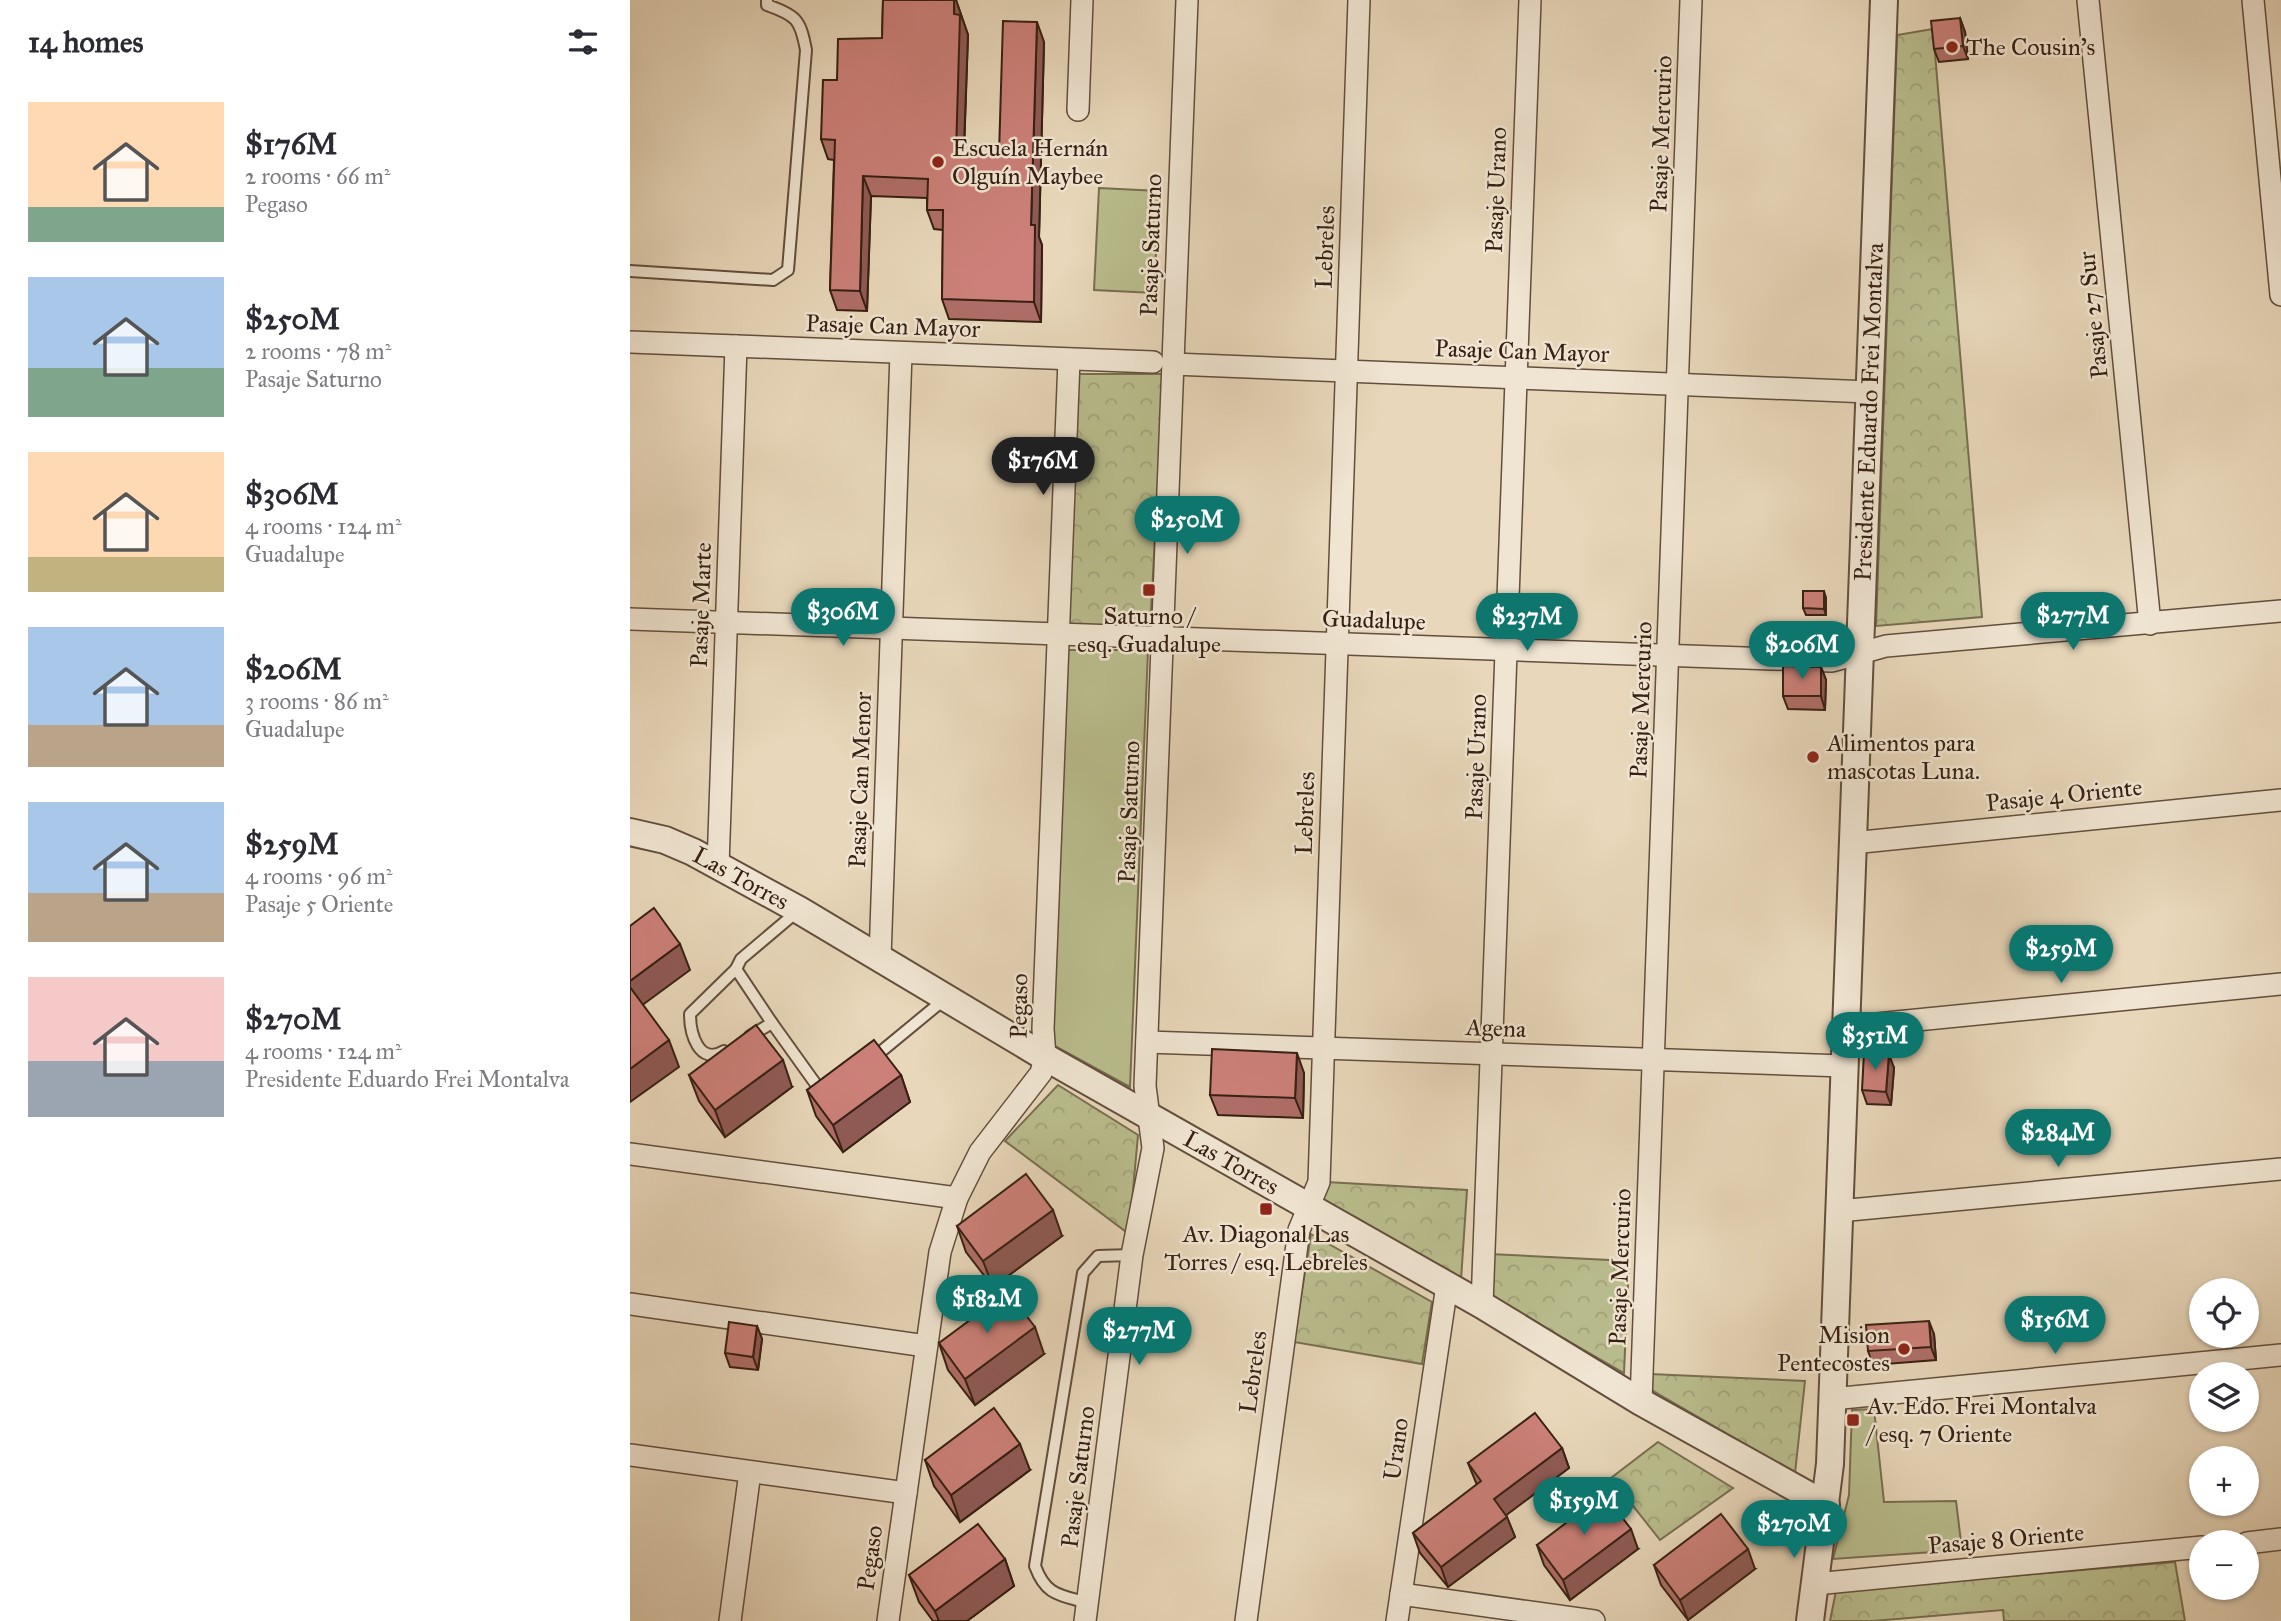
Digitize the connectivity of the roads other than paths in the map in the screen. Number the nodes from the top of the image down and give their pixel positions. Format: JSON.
{"nodes":[{"id":1,"x":766,"y":0,"type":"edge"},
{"id":2,"x":1082,"y":0,"type":"edge"},
{"id":3,"x":1187,"y":0,"type":"edge"},
{"id":4,"x":1359,"y":0,"type":"edge"},
{"id":5,"x":1530,"y":0,"type":"edge"},
{"id":6,"x":1691,"y":0,"type":"edge"},
{"id":7,"x":1884,"y":0,"type":"edge"},
{"id":8,"x":2088,"y":0,"type":"edge"},
{"id":9,"x":2253,"y":0,"type":"edge"},
{"id":10,"x":1078,"y":110,"type":"dead end"},
{"id":11,"x":630,"y":271,"type":"edge"},
{"id":12,"x":2281,"y":295,"type":"edge"},
{"id":13,"x":630,"y":342,"type":"edge"},
{"id":14,"x":736,"y":346,"type":"junction"},
{"id":15,"x":901,"y":353,"type":"junction"},
{"id":16,"x":1069,"y":359,"type":"junction"},
{"id":17,"x":1163,"y":363,"type":"junction"},
{"id":18,"x":1347,"y":371,"type":"junction"},
{"id":19,"x":1516,"y":377,"type":"junction"},
{"id":20,"x":1679,"y":384,"type":"junction"},
{"id":21,"x":1869,"y":391,"type":"junction"},
{"id":22,"x":2281,"y":611,"type":"edge"},
{"id":23,"x":630,"y":619,"type":"edge"},
{"id":24,"x":727,"y":622,"type":"junction"},
{"id":25,"x":2150,"y":624,"type":"junction"},
{"id":26,"x":891,"y":629,"type":"junction"},
{"id":27,"x":1059,"y":636,"type":"junction"},
{"id":28,"x":1162,"y":639,"type":"junction"},
{"id":29,"x":1337,"y":645,"type":"junction"},
{"id":30,"x":1506,"y":650,"type":"junction"},
{"id":31,"x":1858,"y":654,"type":"junction"},
{"id":32,"x":1669,"y":656,"type":"junction"},
{"id":33,"x":2281,"y":800,"type":"edge"},
{"id":34,"x":630,"y":832,"type":"edge"},
{"id":35,"x":1852,"y":842,"type":"junction"},
{"id":36,"x":718,"y":866,"type":"junction"},
{"id":37,"x":799,"y":910,"type":"junction"},
{"id":38,"x":880,"y":958,"type":"junction"},
{"id":39,"x":736,"y":969,"type":"junction"},
{"id":40,"x":2281,"y":984,"type":"edge"},
{"id":41,"x":947,"y":997,"type":"junction"},
{"id":42,"x":772,"y":1023,"type":"junction"},
{"id":43,"x":1846,"y":1027,"type":"junction"},
{"id":44,"x":1147,"y":1041,"type":"junction"},
{"id":45,"x":1322,"y":1048,"type":"junction"},
{"id":46,"x":1491,"y":1054,"type":"junction"},
{"id":47,"x":1045,"y":1056,"type":"junction"},
{"id":48,"x":1654,"y":1059,"type":"junction"},
{"id":49,"x":1844,"y":1066,"type":"junction"},
{"id":50,"x":858,"y":1070,"type":"edge"},
{"id":51,"x":838,"y":1087,"type":"edge"},
{"id":52,"x":1149,"y":1114,"type":"junction"},
{"id":53,"x":630,"y":1154,"type":"edge"},
{"id":54,"x":2281,"y":1169,"type":"edge"},
{"id":55,"x":957,"y":1198,"type":"junction"},
{"id":56,"x":1309,"y":1206,"type":"junction"},
{"id":57,"x":1839,"y":1211,"type":"junction"},
{"id":58,"x":1132,"y":1255,"type":"junction"},
{"id":59,"x":1447,"y":1285,"type":"junction"},
{"id":60,"x":630,"y":1304,"type":"edge"},
{"id":61,"x":1482,"y":1305,"type":"junction"},
{"id":62,"x":926,"y":1346,"type":"junction"},
{"id":63,"x":2281,"y":1355,"type":"edge"},
{"id":64,"x":1832,"y":1399,"type":"junction"},
{"id":65,"x":1641,"y":1402,"type":"junction"},
{"id":66,"x":630,"y":1455,"type":"edge"},
{"id":67,"x":750,"y":1472,"type":"junction"},
{"id":68,"x":906,"y":1493,"type":"junction"},
{"id":69,"x":1826,"y":1505,"type":"junction"},
{"id":70,"x":2281,"y":1539,"type":"edge"},
{"id":71,"x":2259,"y":1542,"type":"edge"},
{"id":72,"x":2189,"y":1548,"type":"edge"},
{"id":73,"x":1815,"y":1584,"type":"junction"},
{"id":74,"x":1401,"y":1594,"type":"junction"},
{"id":75,"x":1087,"y":1612,"type":"edge"},
{"id":76,"x":730,"y":1621,"type":"edge"},
{"id":77,"x":888,"y":1621,"type":"edge"},
{"id":78,"x":1246,"y":1621,"type":"edge"},
{"id":79,"x":1397,"y":1621,"type":"edge"},
{"id":80,"x":1594,"y":1621,"type":"edge"},
{"id":81,"x":1810,"y":1621,"type":"edge"}],
"edges":[{"from":1,"to":11,"type":"lane"},
{"from":2,"to":10,"type":"street"},
{"from":3,"to":17,"type":"street","name":"Pasaje Saturno"},
{"from":4,"to":18,"type":"street","name":"Lebreles"},
{"from":5,"to":19,"type":"street","name":"Pasaje Urano"},
{"from":6,"to":20,"type":"street","name":"Pasaje Mercurio"},
{"from":7,"to":21,"type":"street","name":"Presidente Eduardo Frei Montalva"},
{"from":8,"to":25,"type":"street","name":"Pasaje 27 Sur"},
{"from":9,"to":12,"type":"street"},
{"from":13,"to":14,"type":"street","name":"Pasaje Can Mayor"},
{"from":14,"to":15,"type":"street","name":"Pasaje Can Mayor"},
{"from":14,"to":24,"type":"street","name":"Pasaje Marte"},
{"from":15,"to":16,"type":"street","name":"Pasaje Can Mayor"},
{"from":15,"to":26,"type":"street","name":"Pasaje Can Menor"},
{"from":16,"to":17,"type":"street","name":"Pasaje Can Mayor"},
{"from":16,"to":27,"type":"street","name":"Pegaso"},
{"from":17,"to":18,"type":"street","name":"Pasaje Can Mayor"},
{"from":17,"to":28,"type":"street","name":"Pasaje Saturno"},
{"from":18,"to":19,"type":"street","name":"Pasaje Can Mayor"},
{"from":18,"to":29,"type":"street","name":"Lebreles"},
{"from":19,"to":20,"type":"street","name":"Pasaje Can Mayor"},
{"from":19,"to":30,"type":"street","name":"Pasaje Urano"},
{"from":20,"to":21,"type":"street","name":"Pasaje Can Mayor"},
{"from":20,"to":32,"type":"street","name":"Pasaje Mercurio"},
{"from":21,"to":31,"type":"street","name":"Presidente Eduardo Frei Montalva"},
{"from":22,"to":25,"type":"street","name":"Guadalupe"},
{"from":23,"to":24,"type":"street","name":"Guadalupe"},
{"from":24,"to":26,"type":"street","name":"Guadalupe"},
{"from":24,"to":36,"type":"street","name":"Pasaje Marte"},
{"from":25,"to":31,"type":"street","name":"Guadalupe"},
{"from":26,"to":27,"type":"street","name":"Guadalupe"},
{"from":26,"to":38,"type":"street","name":"Pasaje Can Menor"},
{"from":27,"to":28,"type":"street","name":"Guadalupe"},
{"from":27,"to":47,"type":"street","name":"Pegaso"},
{"from":28,"to":29,"type":"street","name":"Guadalupe"},
{"from":28,"to":44,"type":"street","name":"Pasaje Saturno"},
{"from":29,"to":30,"type":"street","name":"Guadalupe"},
{"from":29,"to":45,"type":"street","name":"Lebreles"},
{"from":30,"to":32,"type":"street","name":"Guadalupe"},
{"from":30,"to":46,"type":"street","name":"Pasaje Urano"},
{"from":31,"to":32,"type":"street","name":"Guadalupe"},
{"from":31,"to":35,"type":"street","name":"Presidente Eduardo Frei Montalva"},
{"from":32,"to":48,"type":"street","name":"Pasaje Mercurio"},
{"from":33,"to":35,"type":"street","name":"Pasaje 4 Oriente"},
{"from":34,"to":36,"type":"street","name":"Las Torres"},
{"from":35,"to":43,"type":"street","name":"Presidente Eduardo Frei Montalva"},
{"from":36,"to":37,"type":"street","name":"Las Torres"},
{"from":37,"to":38,"type":"street","name":"Las Torres"},
{"from":37,"to":39,"type":"lane"},
{"from":38,"to":41,"type":"street","name":"Las Torres"},
{"from":39,"to":42,"type":"lane"},
{"from":39,"to":42,"type":"lane"},
{"from":40,"to":43,"type":"street"},
{"from":41,"to":47,"type":"street","name":"Las Torres"},
{"from":41,"to":50,"type":"lane"},
{"from":42,"to":51,"type":"lane"},
{"from":43,"to":49,"type":"street","name":"Presidente Eduardo Frei Montalva"},
{"from":44,"to":45,"type":"street","name":"Agena"},
{"from":44,"to":52,"type":"street","name":"Pasaje Saturno"},
{"from":45,"to":46,"type":"street","name":"Agena"},
{"from":45,"to":56,"type":"street","name":"Lebreles"},
{"from":46,"to":48,"type":"street","name":"Agena"},
{"from":46,"to":61,"type":"street","name":"Pasaje Urano"},
{"from":47,"to":52,"type":"street","name":"Las Torres"},
{"from":47,"to":55,"type":"street","name":"Pegaso"},
{"from":48,"to":49,"type":"street","name":"Agena"},
{"from":48,"to":65,"type":"street","name":"Pasaje Mercurio"},
{"from":49,"to":57,"type":"street","name":"Presidente Eduardo Frei Montalva"},
{"from":52,"to":56,"type":"street","name":"Las Torres"},
{"from":52,"to":58,"type":"street","name":"Pasaje Saturno"},
{"from":53,"to":55,"type":"street"},
{"from":54,"to":57,"type":"street"},
{"from":55,"to":62,"type":"street","name":"Pegaso"},
{"from":56,"to":59,"type":"street","name":"Las Torres"},
{"from":56,"to":78,"type":"street","name":"Lebreles"},
{"from":57,"to":64,"type":"street","name":"Presidente Eduardo Frei Montalva"},
{"from":58,"to":75,"type":"street","name":"Pasaje Saturno"},
{"from":58,"to":75,"type":"lane"},
{"from":59,"to":61,"type":"street","name":"Las Torres"},
{"from":59,"to":74,"type":"street","name":"Urano"},
{"from":60,"to":62,"type":"street"},
{"from":61,"to":65,"type":"street","name":"Las Torres"},
{"from":62,"to":68,"type":"street","name":"Pegaso"},
{"from":63,"to":64,"type":"street"},
{"from":64,"to":69,"type":"street","name":"Presidente Eduardo Frei Montalva"},
{"from":65,"to":69,"type":"street","name":"Las Torres"},
{"from":66,"to":67,"type":"street"},
{"from":67,"to":68,"type":"street"},
{"from":67,"to":76,"type":"street"},
{"from":68,"to":77,"type":"street","name":"Pegaso"},
{"from":69,"to":73,"type":"street","name":"Presidente Eduardo Frei Montalva"},
{"from":70,"to":71,"type":"street"},
{"from":72,"to":73,"type":"street","name":"Pasaje 8 Oriente"},
{"from":73,"to":81,"type":"street","name":"Presidente Eduardo Frei Montalva"},
{"from":74,"to":79,"type":"street","name":"Urano"},
{"from":74,"to":80,"type":"street"}]}
